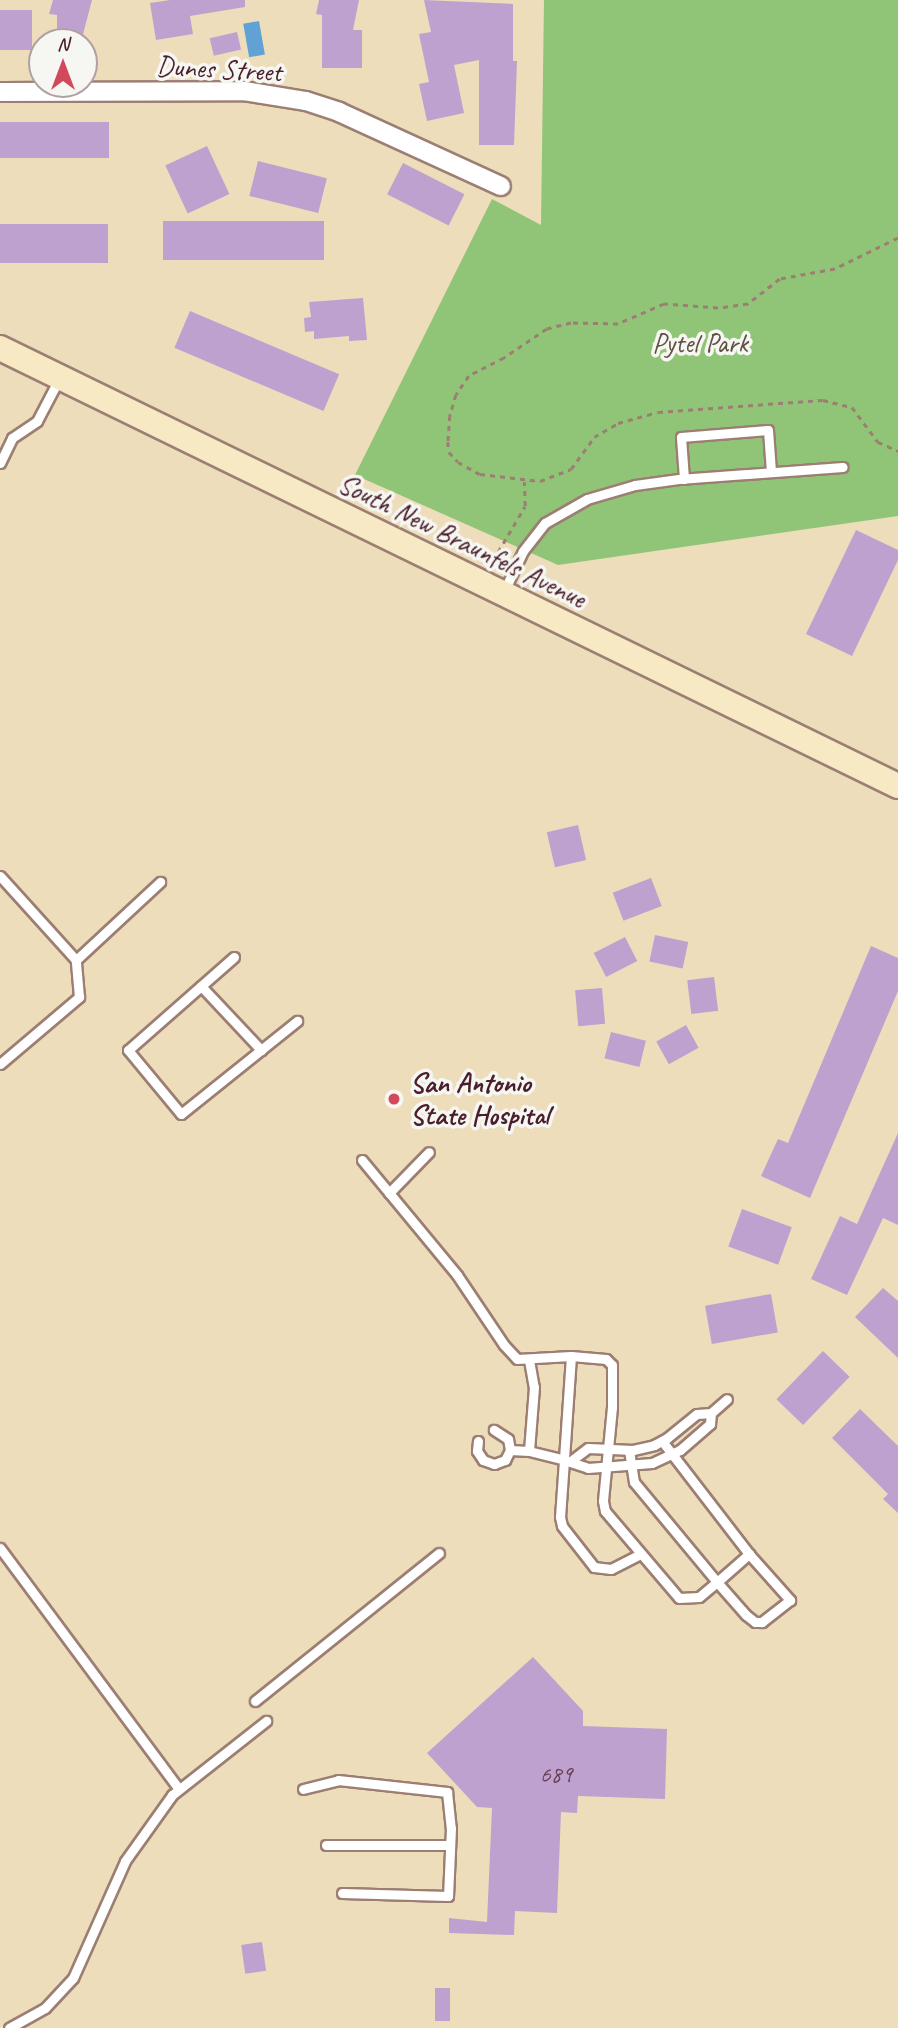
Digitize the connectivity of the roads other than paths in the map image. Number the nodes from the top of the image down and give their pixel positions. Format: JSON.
{"nodes":[{"id":1,"x":0,"y":92,"type":"edge"},
{"id":2,"x":501,"y":186,"type":"dead end"},
{"id":3,"x":0,"y":348,"type":"edge"},
{"id":4,"x":60,"y":377,"type":"junction"},
{"id":5,"x":0,"y":463,"type":"edge"},
{"id":6,"x":843,"y":467,"type":"dead end"},
{"id":7,"x":771,"y":472,"type":"junction"},
{"id":8,"x":684,"y":479,"type":"junction"},
{"id":9,"x":502,"y":594,"type":"junction"},
{"id":10,"x":898,"y":786,"type":"edge"},
{"id":11,"x":0,"y":876,"type":"edge"},
{"id":12,"x":160,"y":882,"type":"dead end"},
{"id":13,"x":234,"y":957,"type":"dead end"},
{"id":14,"x":76,"y":960,"type":"junction"},
{"id":15,"x":201,"y":986,"type":"junction"},
{"id":16,"x":297,"y":1021,"type":"dead end"},
{"id":17,"x":261,"y":1050,"type":"junction"},
{"id":18,"x":0,"y":1064,"type":"edge"},
{"id":19,"x":429,"y":1152,"type":"dead end"},
{"id":20,"x":362,"y":1160,"type":"dead end"},
{"id":21,"x":389,"y":1193,"type":"junction"},
{"id":22,"x":571,"y":1356,"type":"junction"},
{"id":23,"x":529,"y":1360,"type":"junction"},
{"id":24,"x":727,"y":1399,"type":"dead end"},
{"id":25,"x":711,"y":1413,"type":"junction"},
{"id":26,"x":494,"y":1430,"type":"dead end"},
{"id":27,"x":478,"y":1441,"type":"dead end"},
{"id":28,"x":662,"y":1441,"type":"junction"},
{"id":29,"x":608,"y":1449,"type":"junction"},
{"id":30,"x":510,"y":1450,"type":"junction"},
{"id":31,"x":629,"y":1450,"type":"junction"},
{"id":32,"x":529,"y":1451,"type":"junction"},
{"id":33,"x":672,"y":1455,"type":"junction"},
{"id":34,"x":568,"y":1460,"type":"junction"},
{"id":35,"x":630,"y":1466,"type":"junction"},
{"id":36,"x":607,"y":1467,"type":"junction"},
{"id":37,"x":0,"y":1548,"type":"edge"},
{"id":38,"x":439,"y":1553,"type":"dead end"},
{"id":39,"x":640,"y":1553,"type":"junction"},
{"id":40,"x":749,"y":1553,"type":"junction"},
{"id":41,"x":717,"y":1582,"type":"junction"},
{"id":42,"x":255,"y":1701,"type":"dead end"},
{"id":43,"x":266,"y":1721,"type":"dead end"},
{"id":44,"x":179,"y":1789,"type":"junction"},
{"id":45,"x":303,"y":1789,"type":"dead end"},
{"id":46,"x":326,"y":1845,"type":"dead end"},
{"id":47,"x":450,"y":1845,"type":"junction"},
{"id":48,"x":342,"y":1893,"type":"dead end"},
{"id":49,"x":9,"y":2028,"type":"edge"}],
"edges":[{"from":1,"to":2,"type":"street","name":"Dunes Street"},
{"from":3,"to":4,"type":"main road","name":"South New Braunfels Avenue"},
{"from":4,"to":5,"type":"lane"},
{"from":4,"to":9,"type":"main road","name":"South New Braunfels Avenue"},
{"from":6,"to":7,"type":"lane"},
{"from":7,"to":8,"type":"lane"},
{"from":7,"to":8,"type":"lane"},
{"from":8,"to":9,"type":"lane"},
{"from":9,"to":10,"type":"main road","name":"South New Braunfels Avenue"},
{"from":11,"to":14,"type":"lane"},
{"from":12,"to":14,"type":"lane"},
{"from":13,"to":15,"type":"lane"},
{"from":14,"to":18,"type":"lane"},
{"from":15,"to":17,"type":"lane"},
{"from":15,"to":17,"type":"lane"},
{"from":16,"to":17,"type":"lane"},
{"from":19,"to":21,"type":"lane"},
{"from":20,"to":21,"type":"lane"},
{"from":21,"to":23,"type":"lane"},
{"from":22,"to":23,"type":"lane"},
{"from":22,"to":29,"type":"lane"},
{"from":22,"to":34,"type":"lane"},
{"from":23,"to":32,"type":"lane"},
{"from":24,"to":25,"type":"lane"},
{"from":25,"to":28,"type":"lane"},
{"from":25,"to":33,"type":"lane"},
{"from":26,"to":30,"type":"lane"},
{"from":27,"to":30,"type":"lane"},
{"from":28,"to":31,"type":"lane"},
{"from":28,"to":33,"type":"lane"},
{"from":29,"to":31,"type":"lane"},
{"from":29,"to":34,"type":"lane"},
{"from":29,"to":36,"type":"lane"},
{"from":30,"to":32,"type":"lane"},
{"from":31,"to":35,"type":"lane"},
{"from":32,"to":34,"type":"lane"},
{"from":33,"to":35,"type":"lane"},
{"from":33,"to":40,"type":"lane"},
{"from":34,"to":36,"type":"lane"},
{"from":34,"to":39,"type":"lane"},
{"from":35,"to":36,"type":"lane"},
{"from":35,"to":41,"type":"lane"},
{"from":36,"to":39,"type":"lane"},
{"from":37,"to":44,"type":"lane"},
{"from":38,"to":42,"type":"lane"},
{"from":39,"to":41,"type":"lane"},
{"from":40,"to":41,"type":"lane"},
{"from":40,"to":41,"type":"lane"},
{"from":43,"to":44,"type":"lane"},
{"from":44,"to":49,"type":"lane"},
{"from":45,"to":47,"type":"lane"},
{"from":46,"to":47,"type":"lane"},
{"from":47,"to":48,"type":"lane"}]}
